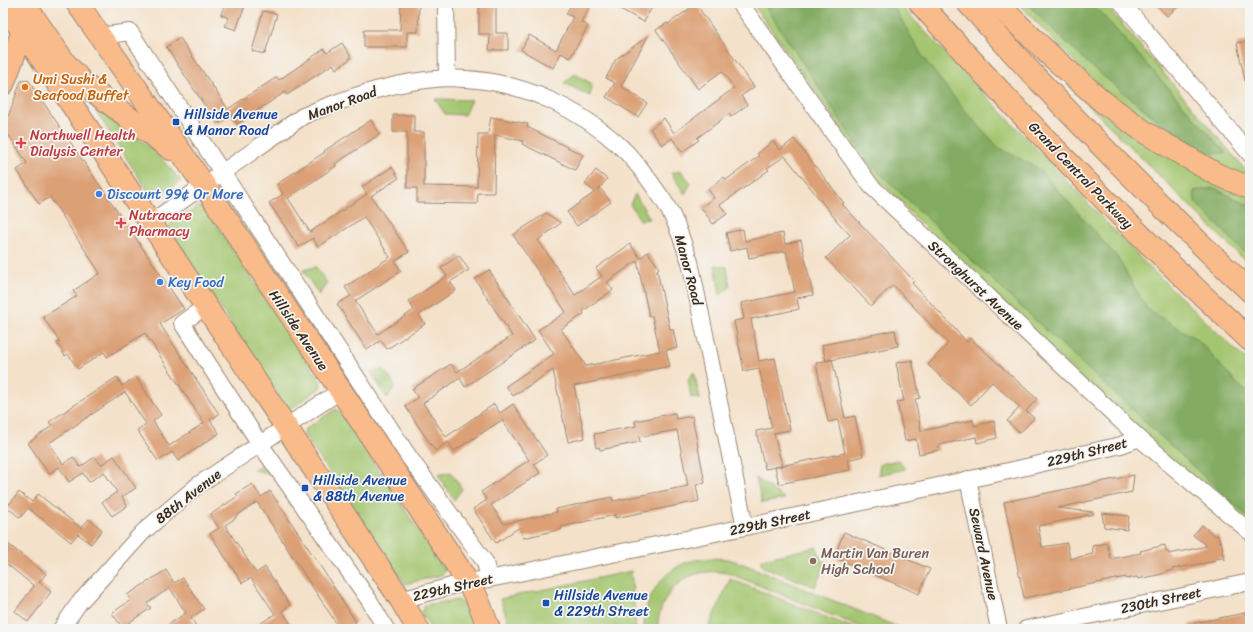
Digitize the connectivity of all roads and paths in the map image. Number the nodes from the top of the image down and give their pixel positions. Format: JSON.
{"nodes":[{"id":1,"x":77,"y":3,"type":"edge"},
{"id":2,"x":446,"y":3,"type":"edge"},
{"id":3,"x":740,"y":3,"type":"edge"},
{"id":4,"x":920,"y":3,"type":"edge"},
{"id":5,"x":968,"y":3,"type":"edge"},
{"id":6,"x":996,"y":3,"type":"edge"},
{"id":7,"x":1122,"y":3,"type":"edge"},
{"id":8,"x":4,"y":6,"type":"edge"},
{"id":9,"x":29,"y":15,"type":"edge"},
{"id":10,"x":100,"y":36,"type":"junction"},
{"id":11,"x":447,"y":78,"type":"junction"},
{"id":12,"x":3,"y":84,"type":"edge"},
{"id":13,"x":1250,"y":154,"type":"edge"},
{"id":14,"x":186,"y":159,"type":"junction"},
{"id":15,"x":222,"y":173,"type":"junction"},
{"id":16,"x":204,"y":185,"type":"junction"},
{"id":17,"x":1250,"y":188,"type":"edge"},
{"id":18,"x":150,"y":223,"type":"junction"},
{"id":19,"x":1250,"y":291,"type":"edge"},
{"id":20,"x":206,"y":306,"type":"junction"},
{"id":21,"x":1250,"y":340,"type":"edge"},
{"id":22,"x":340,"y":391,"type":"junction"},
{"id":23,"x":286,"y":426,"type":"junction"},
{"id":24,"x":1139,"y":438,"type":"junction"},
{"id":25,"x":260,"y":444,"type":"junction"},
{"id":26,"x":968,"y":479,"type":"junction"},
{"id":27,"x":745,"y":527,"type":"junction"},
{"id":28,"x":1250,"y":532,"type":"edge"},
{"id":29,"x":489,"y":579,"type":"junction"},
{"id":30,"x":466,"y":582,"type":"junction"},
{"id":31,"x":1250,"y":582,"type":"edge"},
{"id":32,"x":401,"y":600,"type":"junction"},
{"id":33,"x":61,"y":629,"type":"edge"},
{"id":34,"x":386,"y":629,"type":"edge"},
{"id":35,"x":418,"y":629,"type":"edge"},
{"id":36,"x":489,"y":629,"type":"edge"},
{"id":37,"x":999,"y":629,"type":"edge"},
{"id":38,"x":1026,"y":629,"type":"edge"}],
"edges":[{"from":1,"to":10,"type":"main road","name":"Hillside Avenue"},
{"from":2,"to":11,"type":"street"},
{"from":3,"to":24,"type":"street","name":"Stronghurst Avenue"},
{"from":4,"to":21,"type":"main road","name":"Grand Central Parkway"},
{"from":5,"to":19,"type":"main road"},
{"from":6,"to":17,"type":"main road"},
{"from":7,"to":13,"type":"street"},
{"from":8,"to":9,"type":"main road"},
{"from":9,"to":12,"type":"main road"},
{"from":9,"to":14,"type":"main road"},
{"from":9,"to":18,"type":"main road"},
{"from":10,"to":14,"type":"main road","name":"Hillside Avenue"},
{"from":10,"to":15,"type":"street","name":"Hillside Avenue"},
{"from":11,"to":15,"type":"street","name":"Manor Road"},
{"from":11,"to":27,"type":"street","name":"Manor Road"},
{"from":14,"to":16,"type":"main road","name":"Hillside Avenue"},
{"from":15,"to":16,"type":"street","name":"Manor Road"},
{"from":15,"to":29,"type":"street","name":"Hillside Avenue"},
{"from":16,"to":18,"type":"street","name":"Manor Road"},
{"from":16,"to":22,"type":"main road","name":"Hillside Avenue"},
{"from":18,"to":20,"type":"main road"},
{"from":20,"to":23,"type":"main road"},
{"from":20,"to":25,"type":"street"},
{"from":22,"to":23,"type":"street","name":"88th Avenue"},
{"from":22,"to":30,"type":"main road","name":"Hillside Avenue"},
{"from":23,"to":25,"type":"street","name":"88th Avenue"},
{"from":23,"to":32,"type":"main road"},
{"from":24,"to":26,"type":"street","name":"229th Street"},
{"from":24,"to":28,"type":"street","name":"Stronghurst Avenue"},
{"from":25,"to":33,"type":"street","name":"88th Avenue"},
{"from":25,"to":34,"type":"street"},
{"from":26,"to":27,"type":"street","name":"229th Street"},
{"from":26,"to":37,"type":"street","name":"Seward Avenue"},
{"from":27,"to":29,"type":"street","name":"229th Street"},
{"from":29,"to":30,"type":"street","name":"229th Street"},
{"from":30,"to":32,"type":"street","name":"229th Street"},
{"from":30,"to":36,"type":"main road","name":"Hillside Avenue"},
{"from":31,"to":38,"type":"street","name":"230th Street"},
{"from":32,"to":35,"type":"main road"}]}
